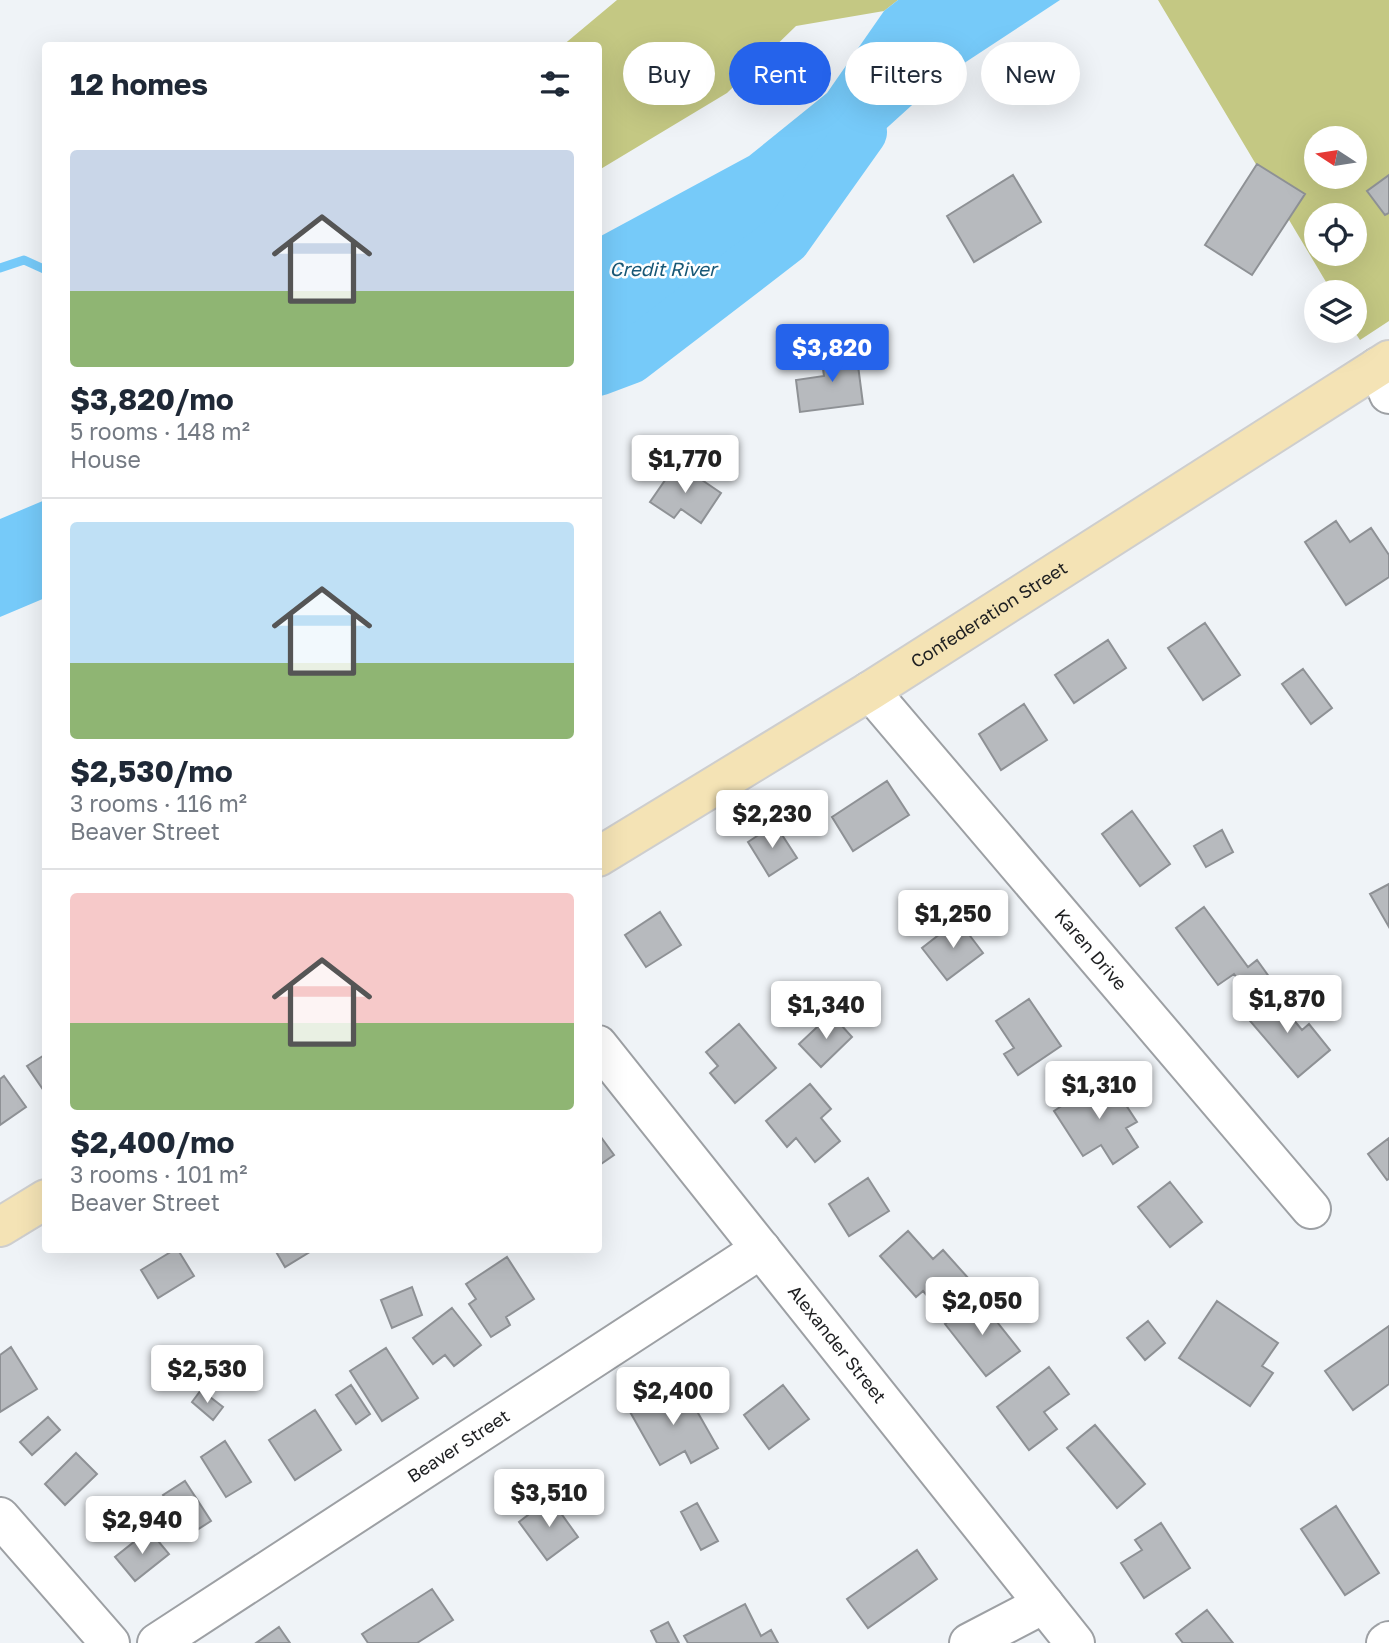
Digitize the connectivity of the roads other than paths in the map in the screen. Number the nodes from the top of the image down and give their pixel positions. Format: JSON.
{"nodes":[{"id":1,"x":1385,"y":373,"type":"edge"},
{"id":2,"x":870,"y":691,"type":"junction"},
{"id":3,"x":602,"y":855,"type":"edge"},
{"id":4,"x":602,"y":1050,"type":"edge"},
{"id":5,"x":42,"y":1201,"type":"edge"},
{"id":6,"x":1311,"y":1209,"type":"dead end"},
{"id":7,"x":0,"y":1227,"type":"edge"},
{"id":8,"x":761,"y":1248,"type":"junction"},
{"id":9,"x":0,"y":1517,"type":"edge"},
{"id":10,"x":1044,"y":1604,"type":"junction"},
{"id":11,"x":110,"y":1643,"type":"edge"},
{"id":12,"x":157,"y":1643,"type":"edge"},
{"id":13,"x":969,"y":1643,"type":"edge"},
{"id":14,"x":1075,"y":1643,"type":"edge"}],
"edges":[{"from":1,"to":2,"type":"main road","name":"Confederation Street"},
{"from":2,"to":3,"type":"main road","name":"Confederation Street"},
{"from":2,"to":6,"type":"street","name":"Karen Drive"},
{"from":4,"to":8,"type":"street","name":"Alexander Street"},
{"from":5,"to":7,"type":"main road"},
{"from":8,"to":10,"type":"street","name":"Alexander Street"},
{"from":8,"to":12,"type":"street","name":"Beaver Street"},
{"from":9,"to":11,"type":"street"},
{"from":10,"to":13,"type":"street"},
{"from":10,"to":14,"type":"street","name":"Alexander Street"}]}
